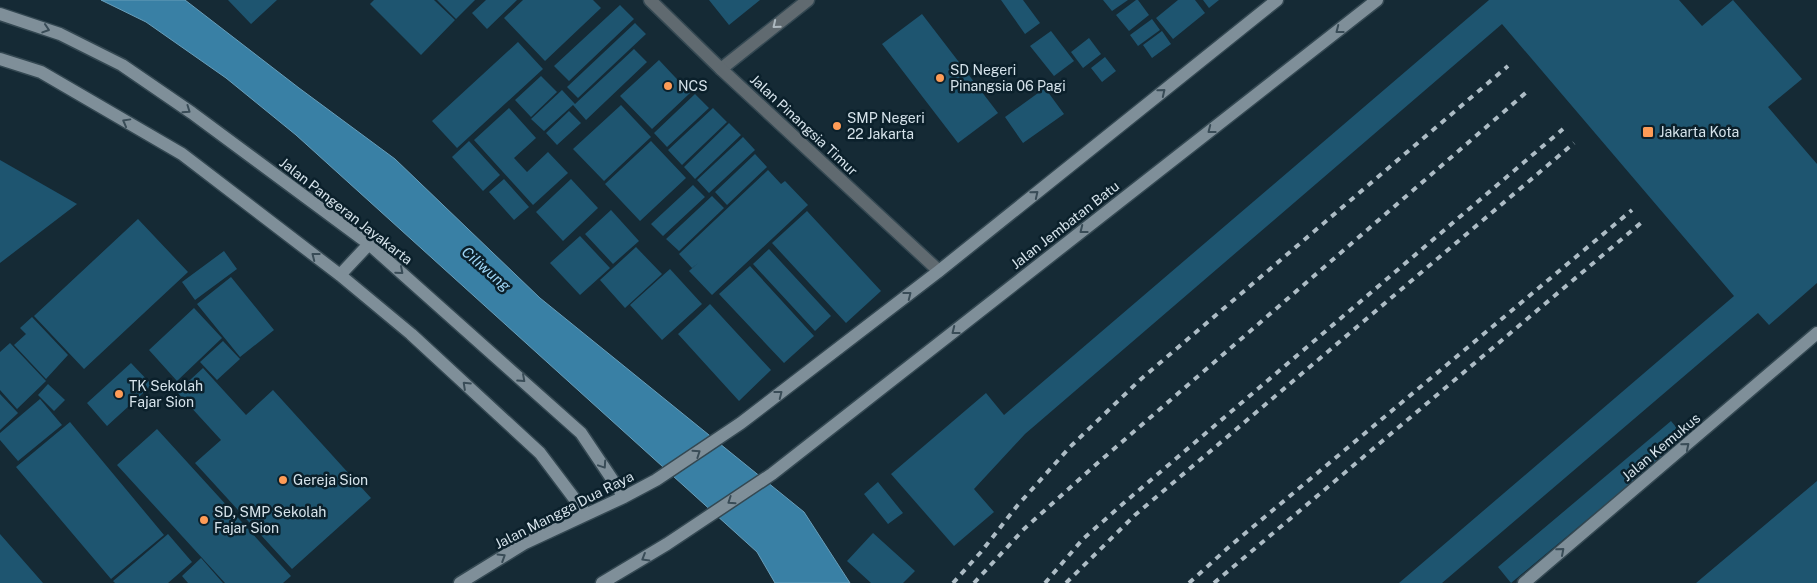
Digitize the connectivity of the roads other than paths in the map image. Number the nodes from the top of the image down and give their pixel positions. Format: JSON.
{"nodes":[{"id":1,"x":650,"y":0,"type":"edge"},
{"id":2,"x":808,"y":0,"type":"edge"},
{"id":3,"x":1278,"y":0,"type":"edge"},
{"id":4,"x":1377,"y":0,"type":"edge"},
{"id":5,"x":0,"y":14,"type":"edge"},
{"id":6,"x":0,"y":59,"type":"edge"},
{"id":7,"x":721,"y":69,"type":"junction"},
{"id":8,"x":369,"y":244,"type":"junction"},
{"id":9,"x":939,"y":271,"type":"junction"},
{"id":10,"x":340,"y":275,"type":"junction"},
{"id":11,"x":1817,"y":334,"type":"edge"},
{"id":12,"x":624,"y":497,"type":"junction"},
{"id":13,"x":586,"y":514,"type":"junction"},
{"id":14,"x":460,"y":583,"type":"edge"},
{"id":15,"x":602,"y":583,"type":"edge"},
{"id":16,"x":1524,"y":583,"type":"edge"}],
"edges":[{"from":1,"to":7,"type":"street","name":"Jalan Pinangsia Timur"},
{"from":2,"to":7,"type":"street","one_way":true},
{"from":9,"to":3,"type":"main road","one_way":true},
{"from":4,"to":15,"type":"main road","name":"Jalan Jembatan Batu","one_way":true},
{"from":5,"to":8,"type":"main road","name":"Jalan Pangeran Jayakarta","one_way":true},
{"from":10,"to":6,"type":"main road","one_way":true},
{"from":7,"to":9,"type":"street","name":"Jalan Pinangsia Timur"},
{"from":8,"to":10,"type":"main road"},
{"from":8,"to":12,"type":"main road","name":"Jalan Pangeran Jayakarta","one_way":true},
{"from":12,"to":9,"type":"main road","name":"Jalan Mangga Dua Raya","one_way":true},
{"from":13,"to":10,"type":"main road","one_way":true},
{"from":16,"to":11,"type":"main road","name":"Jalan Kemukus","one_way":true},
{"from":12,"to":13,"type":"main road","name":"Jalan Mangga Dua Raya"},
{"from":14,"to":13,"type":"main road","name":"Jalan Mangga Dua Raya","one_way":true}]}
